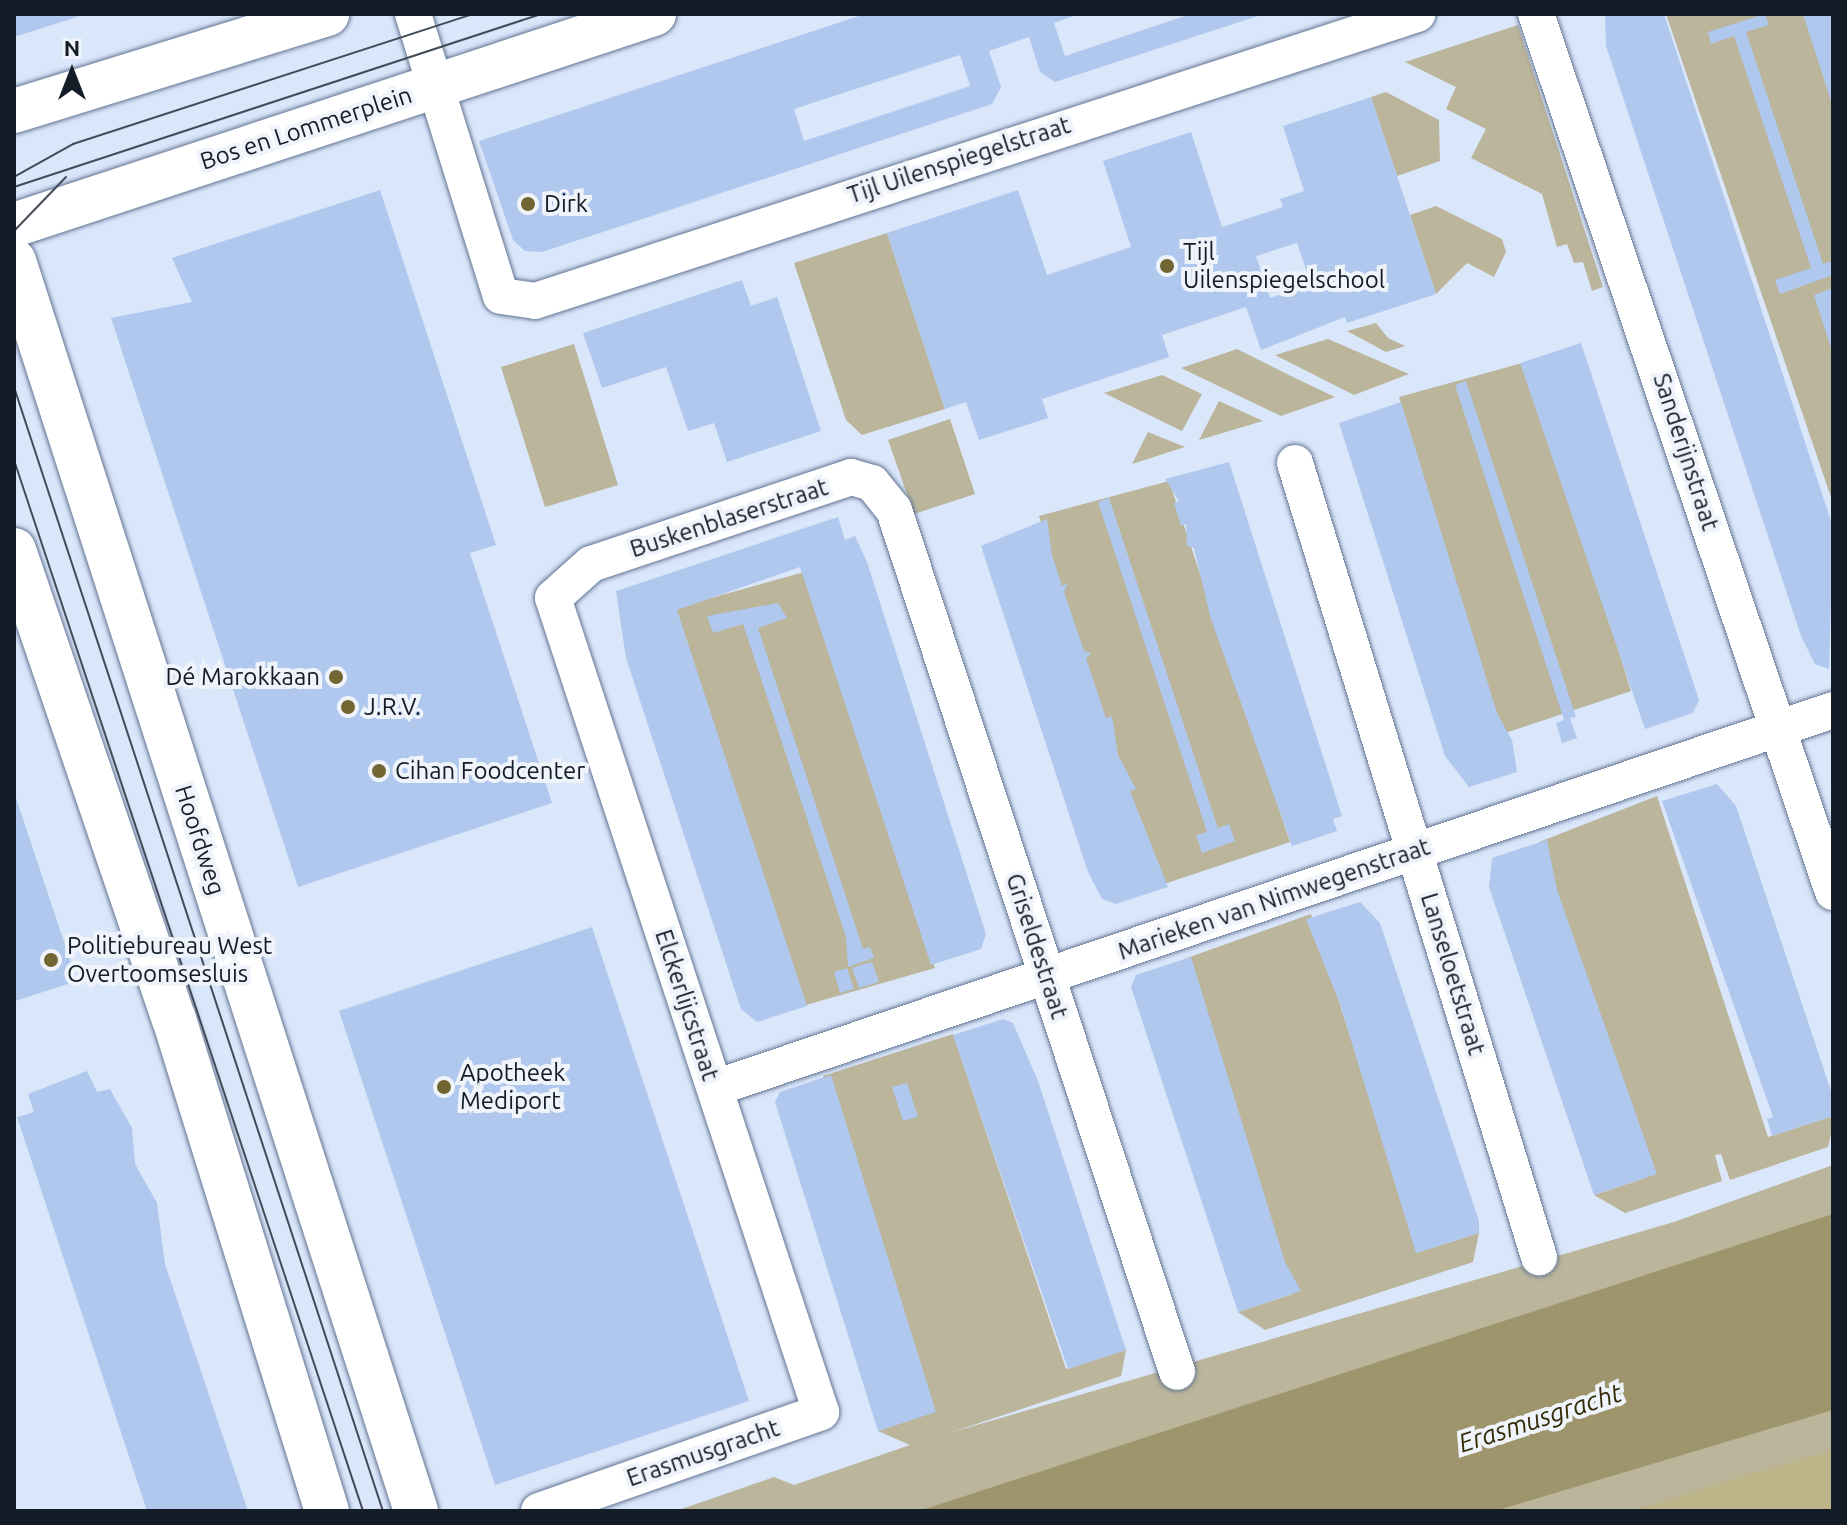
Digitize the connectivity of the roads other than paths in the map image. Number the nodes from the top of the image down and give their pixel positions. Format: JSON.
{"nodes":[{"id":1,"x":327,"y":14,"type":"edge"},
{"id":2,"x":413,"y":14,"type":"edge"},
{"id":3,"x":654,"y":14,"type":"edge"},
{"id":4,"x":1417,"y":14,"type":"edge"},
{"id":5,"x":1536,"y":14,"type":"edge"},
{"id":6,"x":434,"y":86,"type":"junction"},
{"id":7,"x":14,"y":111,"type":"edge"},
{"id":8,"x":14,"y":225,"type":"edge"},
{"id":9,"x":14,"y":261,"type":"edge"},
{"id":10,"x":501,"y":296,"type":"joint"},
{"id":11,"x":1295,"y":463,"type":"dead end"},
{"id":12,"x":897,"y":521,"type":"joint"},
{"id":13,"x":14,"y":550,"type":"edge"},
{"id":14,"x":553,"y":598,"type":"joint"},
{"id":15,"x":1833,"y":710,"type":"edge"},
{"id":16,"x":1778,"y":729,"type":"junction"},
{"id":17,"x":1415,"y":851,"type":"junction"},
{"id":18,"x":1833,"y":892,"type":"edge"},
{"id":19,"x":1047,"y":975,"type":"junction"},
{"id":20,"x":715,"y":1088,"type":"junction"},
{"id":21,"x":1539,"y":1257,"type":"dead end"},
{"id":22,"x":1177,"y":1372,"type":"dead end"},
{"id":23,"x":821,"y":1412,"type":"joint"},
{"id":24,"x":327,"y":1511,"type":"edge"},
{"id":25,"x":416,"y":1511,"type":"edge"},
{"id":26,"x":539,"y":1511,"type":"edge"}],
"edges":[{"from":1,"to":7,"type":"street"},
{"from":2,"to":6,"type":"street"},
{"from":3,"to":6,"type":"street"},
{"from":4,"to":10,"type":"street","name":"Tijl Uilenspiegelstraat"},
{"from":5,"to":16,"type":"street","name":"Sanderijnstraat"},
{"from":6,"to":8,"type":"street","name":"Bos en Lommerplein"},
{"from":6,"to":10,"type":"street","name":"Bos en Lommerplein"},
{"from":9,"to":25,"type":"street","name":"Hoofdweg"},
{"from":11,"to":17,"type":"street","name":"Lanseloetstraat"},
{"from":12,"to":14,"type":"street","name":"Buskenblaserstraat"},
{"from":12,"to":19,"type":"street","name":"Griseldestraat"},
{"from":13,"to":24,"type":"street"},
{"from":14,"to":20,"type":"street","name":"Elckerlijcstraat"},
{"from":15,"to":16,"type":"street","name":"Marieken van Nimwegenstraat"},
{"from":16,"to":17,"type":"street","name":"Marieken van Nimwegenstraat"},
{"from":16,"to":18,"type":"street","name":"Sanderijnstraat"},
{"from":17,"to":19,"type":"street","name":"Marieken van Nimwegenstraat"},
{"from":17,"to":21,"type":"street","name":"Lanseloetstraat"},
{"from":19,"to":20,"type":"street","name":"Marieken van Nimwegenstraat"},
{"from":19,"to":22,"type":"street","name":"Griseldestraat"},
{"from":20,"to":23,"type":"street","name":"Elckerlijcstraat"},
{"from":23,"to":26,"type":"street","name":"Erasmusgracht"}]}
